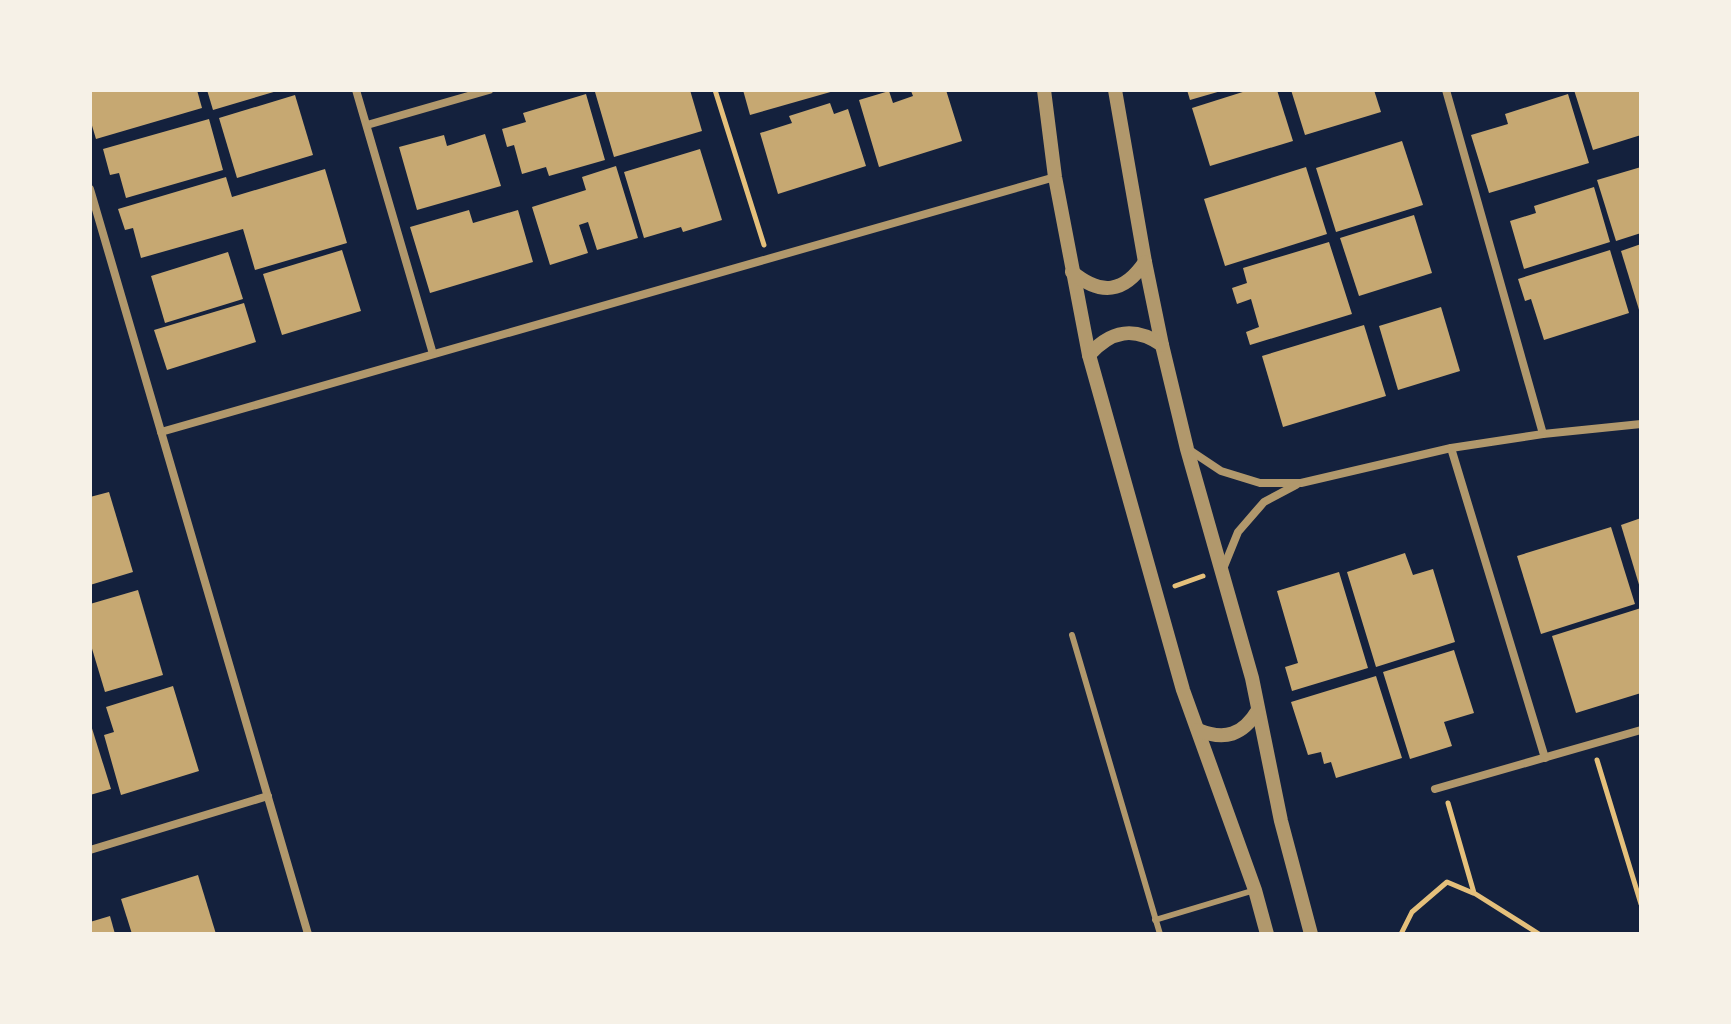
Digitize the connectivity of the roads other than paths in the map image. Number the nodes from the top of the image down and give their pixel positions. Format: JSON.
{"nodes":[{"id":1,"x":356,"y":90,"type":"edge"},
{"id":2,"x":489,"y":90,"type":"edge"},
{"id":3,"x":1044,"y":90,"type":"edge"},
{"id":4,"x":1115,"y":90,"type":"edge"},
{"id":5,"x":1446,"y":90,"type":"edge"},
{"id":6,"x":367,"y":125,"type":"junction"},
{"id":7,"x":1055,"y":177,"type":"junction"},
{"id":8,"x":90,"y":189,"type":"edge"},
{"id":9,"x":1145,"y":262,"type":"junction"},
{"id":10,"x":1072,"y":272,"type":"junction"},
{"id":11,"x":1162,"y":345,"type":"junction"},
{"id":12,"x":433,"y":354,"type":"junction"},
{"id":13,"x":1089,"y":355,"type":"junction"},
{"id":14,"x":1641,"y":424,"type":"edge"},
{"id":15,"x":161,"y":432,"type":"junction"},
{"id":16,"x":1543,"y":434,"type":"junction"},
{"id":17,"x":1451,"y":448,"type":"junction"},
{"id":18,"x":1187,"y":449,"type":"junction"},
{"id":19,"x":1301,"y":483,"type":"junction"},
{"id":20,"x":1223,"y":569,"type":"junction"},
{"id":21,"x":1072,"y":635,"type":"dead end"},
{"id":22,"x":1258,"y":710,"type":"junction"},
{"id":23,"x":1198,"y":730,"type":"junction"},
{"id":24,"x":1641,"y":730,"type":"edge"},
{"id":25,"x":1545,"y":758,"type":"junction"},
{"id":26,"x":1439,"y":788,"type":"road end"},
{"id":27,"x":268,"y":796,"type":"junction"},
{"id":28,"x":90,"y":850,"type":"edge"},
{"id":29,"x":1255,"y":890,"type":"junction"},
{"id":30,"x":1155,"y":920,"type":"junction"},
{"id":31,"x":308,"y":934,"type":"edge"},
{"id":32,"x":1160,"y":934,"type":"edge"},
{"id":33,"x":1267,"y":934,"type":"edge"},
{"id":34,"x":1311,"y":934,"type":"edge"}],
"edges":[{"from":1,"to":6,"type":"street"},
{"from":2,"to":6,"type":"street"},
{"from":3,"to":7,"type":"street"},
{"from":4,"to":9,"type":"street"},
{"from":5,"to":16,"type":"street"},
{"from":6,"to":12,"type":"street"},
{"from":7,"to":10,"type":"street"},
{"from":7,"to":12,"type":"street"},
{"from":8,"to":15,"type":"street"},
{"from":9,"to":10,"type":"street"},
{"from":9,"to":11,"type":"street"},
{"from":10,"to":13,"type":"street"},
{"from":11,"to":13,"type":"street"},
{"from":11,"to":18,"type":"street"},
{"from":12,"to":15,"type":"street"},
{"from":13,"to":23,"type":"street"},
{"from":14,"to":16,"type":"street"},
{"from":15,"to":27,"type":"street"},
{"from":16,"to":17,"type":"street"},
{"from":17,"to":19,"type":"street"},
{"from":17,"to":25,"type":"street"},
{"from":18,"to":19,"type":"street"},
{"from":18,"to":20,"type":"street"},
{"from":19,"to":20,"type":"street"},
{"from":20,"to":22,"type":"street"},
{"from":21,"to":30,"type":"lane"},
{"from":22,"to":23,"type":"street"},
{"from":22,"to":34,"type":"street"},
{"from":23,"to":29,"type":"street"},
{"from":24,"to":25,"type":"street"},
{"from":25,"to":26,"type":"street"},
{"from":27,"to":28,"type":"street"},
{"from":27,"to":31,"type":"street"},
{"from":29,"to":30,"type":"lane"},
{"from":29,"to":33,"type":"street"},
{"from":30,"to":32,"type":"lane"}]}
